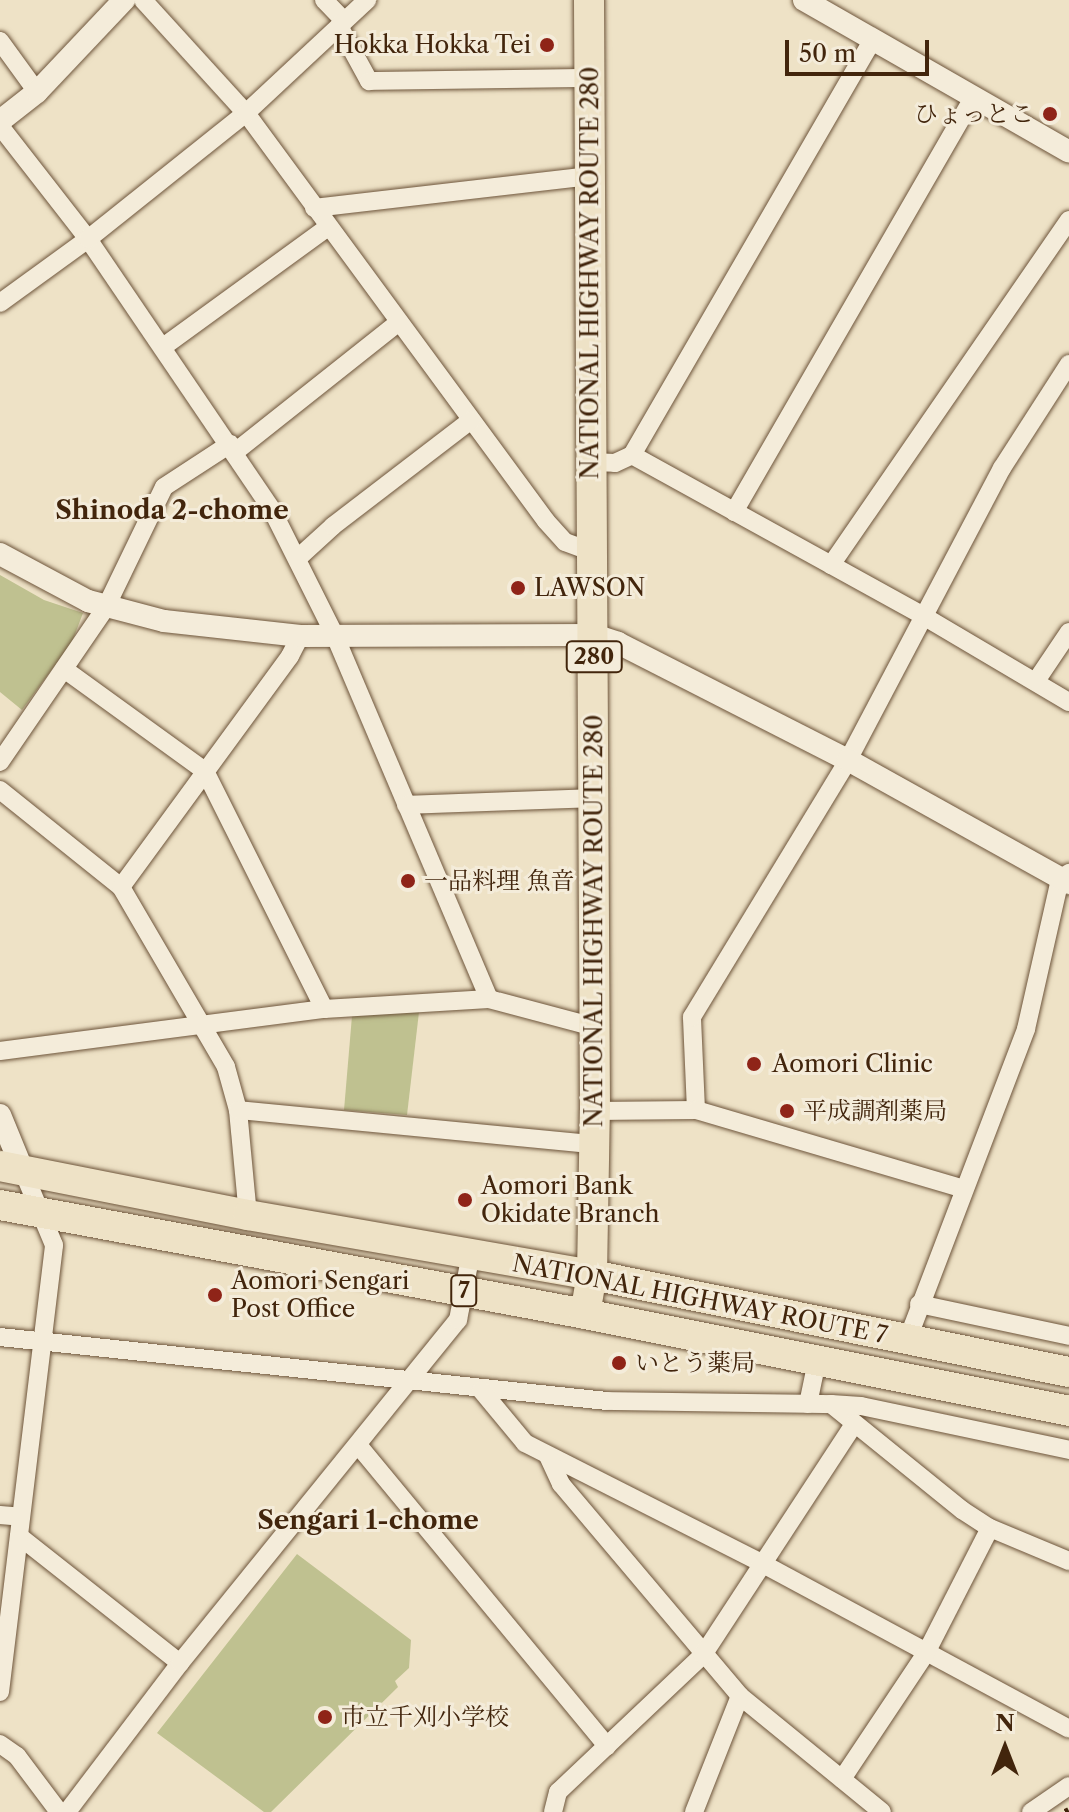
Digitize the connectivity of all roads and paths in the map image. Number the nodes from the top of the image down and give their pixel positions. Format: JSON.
{"nodes":[{"id":1,"x":124,"y":0,"type":"edge"},
{"id":2,"x":143,"y":0,"type":"edge"},
{"id":3,"x":324,"y":0,"type":"edge"},
{"id":4,"x":367,"y":0,"type":"edge"},
{"id":5,"x":589,"y":0,"type":"edge"},
{"id":6,"x":804,"y":0,"type":"edge"},
{"id":7,"x":342,"y":23,"type":"junction"},
{"id":8,"x":873,"y":39,"type":"junction"},
{"id":9,"x":0,"y":41,"type":"edge"},
{"id":10,"x":589,"y":78,"type":"junction"},
{"id":11,"x":37,"y":92,"type":"junction"},
{"id":12,"x":973,"y":98,"type":"junction"},
{"id":13,"x":246,"y":113,"type":"junction"},
{"id":14,"x":0,"y":123,"type":"edge"},
{"id":15,"x":1069,"y":152,"type":"edge"},
{"id":16,"x":590,"y":176,"type":"junction"},
{"id":17,"x":314,"y":208,"type":"junction"},
{"id":18,"x":1069,"y":220,"type":"edge"},
{"id":19,"x":328,"y":227,"type":"junction"},
{"id":20,"x":88,"y":239,"type":"junction"},
{"id":21,"x":0,"y":303,"type":"edge"},
{"id":22,"x":398,"y":323,"type":"junction"},
{"id":23,"x":163,"y":347,"type":"junction"},
{"id":24,"x":1069,"y":364,"type":"edge"},
{"id":25,"x":471,"y":420,"type":"junction"},
{"id":26,"x":232,"y":448,"type":"junction"},
{"id":27,"x":632,"y":455,"type":"junction"},
{"id":28,"x":590,"y":462,"type":"junction"},
{"id":29,"x":734,"y":512,"type":"junction"},
{"id":30,"x":592,"y":552,"type":"junction"},
{"id":31,"x":0,"y":554,"type":"edge"},
{"id":32,"x":298,"y":558,"type":"junction"},
{"id":33,"x":831,"y":565,"type":"junction"},
{"id":34,"x":106,"y":607,"type":"junction"},
{"id":35,"x":925,"y":617,"type":"junction"},
{"id":36,"x":1069,"y":632,"type":"edge"},
{"id":37,"x":594,"y":635,"type":"junction"},
{"id":38,"x":300,"y":636,"type":"junction"},
{"id":39,"x":335,"y":636,"type":"junction"},
{"id":40,"x":64,"y":669,"type":"junction"},
{"id":41,"x":1036,"y":681,"type":"junction"},
{"id":42,"x":1069,"y":702,"type":"edge"},
{"id":43,"x":848,"y":760,"type":"junction"},
{"id":44,"x":0,"y":762,"type":"edge"},
{"id":45,"x":205,"y":771,"type":"junction"},
{"id":46,"x":0,"y":790,"type":"edge"},
{"id":47,"x":594,"y":798,"type":"junction"},
{"id":48,"x":406,"y":805,"type":"junction"},
{"id":49,"x":1066,"y":878,"type":"edge"},
{"id":50,"x":121,"y":887,"type":"junction"},
{"id":51,"x":489,"y":999,"type":"junction"},
{"id":52,"x":324,"y":1009,"type":"junction"},
{"id":53,"x":200,"y":1024,"type":"junction"},
{"id":54,"x":594,"y":1027,"type":"junction"},
{"id":55,"x":0,"y":1051,"type":"edge"},
{"id":56,"x":238,"y":1110,"type":"junction"},
{"id":57,"x":696,"y":1110,"type":"junction"},
{"id":58,"x":595,"y":1111,"type":"junction"},
{"id":59,"x":0,"y":1115,"type":"edge"},
{"id":60,"x":594,"y":1144,"type":"junction"},
{"id":61,"x":12,"y":1169,"type":"edge"},
{"id":62,"x":964,"y":1189,"type":"junction"},
{"id":63,"x":0,"y":1205,"type":"edge"},
{"id":64,"x":41,"y":1213,"type":"junction"},
{"id":65,"x":248,"y":1215,"type":"junction"},
{"id":66,"x":471,"y":1254,"type":"junction"},
{"id":67,"x":592,"y":1275,"type":"junction"},
{"id":68,"x":464,"y":1292,"type":"junction"},
{"id":69,"x":919,"y":1304,"type":"junction"},
{"id":70,"x":585,"y":1314,"type":"junction"},
{"id":71,"x":1069,"y":1336,"type":"edge"},
{"id":72,"x":0,"y":1337,"type":"edge"},
{"id":73,"x":40,"y":1341,"type":"junction"},
{"id":74,"x":919,"y":1343,"type":"junction"},
{"id":75,"x":817,"y":1361,"type":"junction"},
{"id":76,"x":1069,"y":1372,"type":"edge"},
{"id":77,"x":411,"y":1379,"type":"junction"},
{"id":78,"x":481,"y":1390,"type":"junction"},
{"id":79,"x":808,"y":1404,"type":"junction"},
{"id":80,"x":831,"y":1404,"type":"junction"},
{"id":81,"x":1069,"y":1411,"type":"edge"},
{"id":82,"x":854,"y":1424,"type":"junction"},
{"id":83,"x":358,"y":1445,"type":"junction"},
{"id":84,"x":1069,"y":1450,"type":"edge"},
{"id":85,"x":548,"y":1456,"type":"junction"},
{"id":86,"x":0,"y":1515,"type":"edge"},
{"id":87,"x":20,"y":1527,"type":"junction"},
{"id":88,"x":990,"y":1528,"type":"junction"},
{"id":89,"x":1069,"y":1561,"type":"edge"},
{"id":90,"x":765,"y":1565,"type":"junction"},
{"id":91,"x":4,"y":1619,"type":"edge"},
{"id":92,"x":926,"y":1653,"type":"junction"},
{"id":93,"x":703,"y":1655,"type":"junction"},
{"id":94,"x":180,"y":1663,"type":"junction"},
{"id":95,"x":0,"y":1692,"type":"edge"},
{"id":96,"x":740,"y":1696,"type":"junction"},
{"id":97,"x":1069,"y":1729,"type":"edge"},
{"id":98,"x":0,"y":1744,"type":"edge"},
{"id":99,"x":607,"y":1746,"type":"junction"},
{"id":100,"x":842,"y":1779,"type":"junction"},
{"id":101,"x":1069,"y":1786,"type":"edge"},
{"id":102,"x":59,"y":1812,"type":"edge"},
{"id":103,"x":67,"y":1812,"type":"edge"},
{"id":104,"x":553,"y":1812,"type":"edge"},
{"id":105,"x":694,"y":1812,"type":"edge"},
{"id":106,"x":882,"y":1812,"type":"edge"},
{"id":107,"x":1031,"y":1812,"type":"edge"}],
"edges":[{"from":1,"to":11,"type":"street"},
{"from":2,"to":13,"type":"street"},
{"from":3,"to":7,"type":"street"},
{"from":4,"to":7,"type":"street"},
{"from":5,"to":10,"type":"highway","name":"NATIONAL HIGHWAY ROUTE 280","number":"280"},
{"from":6,"to":8,"type":"street"},
{"from":7,"to":10,"type":"street"},
{"from":7,"to":13,"type":"street"},
{"from":8,"to":12,"type":"street"},
{"from":8,"to":27,"type":"street"},
{"from":9,"to":11,"type":"street"},
{"from":10,"to":16,"type":"highway","name":"NATIONAL HIGHWAY ROUTE 280","number":"280"},
{"from":11,"to":14,"type":"street"},
{"from":12,"to":15,"type":"street"},
{"from":12,"to":29,"type":"street"},
{"from":13,"to":17,"type":"street"},
{"from":13,"to":20,"type":"street"},
{"from":14,"to":20,"type":"street"},
{"from":16,"to":17,"type":"street"},
{"from":16,"to":28,"type":"highway","name":"NATIONAL HIGHWAY ROUTE 280","number":"280"},
{"from":17,"to":19,"type":"street"},
{"from":18,"to":33,"type":"street"},
{"from":19,"to":22,"type":"street"},
{"from":19,"to":23,"type":"street"},
{"from":20,"to":21,"type":"street"},
{"from":20,"to":23,"type":"street"},
{"from":22,"to":25,"type":"street"},
{"from":22,"to":26,"type":"street"},
{"from":23,"to":26,"type":"street"},
{"from":24,"to":35,"type":"street"},
{"from":25,"to":30,"type":"street"},
{"from":25,"to":32,"type":"street"},
{"from":26,"to":32,"type":"street"},
{"from":26,"to":34,"type":"street"},
{"from":27,"to":28,"type":"street"},
{"from":27,"to":29,"type":"street"},
{"from":28,"to":30,"type":"highway","name":"NATIONAL HIGHWAY ROUTE 280","number":"280"},
{"from":29,"to":33,"type":"street"},
{"from":30,"to":37,"type":"highway","name":"NATIONAL HIGHWAY ROUTE 280","number":"280"},
{"from":31,"to":34,"type":"street"},
{"from":32,"to":39,"type":"street"},
{"from":33,"to":35,"type":"street"},
{"from":34,"to":38,"type":"street"},
{"from":34,"to":40,"type":"street"},
{"from":35,"to":41,"type":"street"},
{"from":35,"to":43,"type":"street"},
{"from":36,"to":41,"type":"street"},
{"from":37,"to":39,"type":"street"},
{"from":37,"to":43,"type":"street"},
{"from":37,"to":47,"type":"highway","name":"NATIONAL HIGHWAY ROUTE 280","number":"280"},
{"from":38,"to":39,"type":"street"},
{"from":38,"to":45,"type":"street"},
{"from":39,"to":48,"type":"street"},
{"from":40,"to":44,"type":"street"},
{"from":40,"to":45,"type":"street"},
{"from":41,"to":42,"type":"street"},
{"from":43,"to":49,"type":"street"},
{"from":43,"to":57,"type":"street"},
{"from":45,"to":50,"type":"street"},
{"from":45,"to":52,"type":"street"},
{"from":46,"to":50,"type":"street"},
{"from":47,"to":48,"type":"street"},
{"from":47,"to":54,"type":"highway","name":"NATIONAL HIGHWAY ROUTE 280","number":"280"},
{"from":48,"to":51,"type":"street"},
{"from":49,"to":62,"type":"street"},
{"from":50,"to":53,"type":"street"},
{"from":51,"to":52,"type":"street"},
{"from":51,"to":54,"type":"street"},
{"from":52,"to":53,"type":"street"},
{"from":53,"to":55,"type":"street"},
{"from":53,"to":56,"type":"street"},
{"from":54,"to":58,"type":"highway","name":"NATIONAL HIGHWAY ROUTE 280","number":"280"},
{"from":56,"to":60,"type":"street"},
{"from":56,"to":65,"type":"street"},
{"from":57,"to":58,"type":"street"},
{"from":57,"to":62,"type":"street"},
{"from":58,"to":60,"type":"highway","name":"NATIONAL HIGHWAY ROUTE 280","number":"280"},
{"from":59,"to":61,"type":"street"},
{"from":60,"to":67,"type":"highway","name":"NATIONAL HIGHWAY ROUTE 280","number":"280"},
{"from":61,"to":64,"type":"street"},
{"from":61,"to":65,"type":"highway","name":"NATIONAL HIGHWAY ROUTE 7","number":"7"},
{"from":62,"to":69,"type":"street"},
{"from":63,"to":64,"type":"highway","name":"NATIONAL HIGHWAY ROUTE 7","number":"7"},
{"from":64,"to":68,"type":"highway","name":"NATIONAL HIGHWAY ROUTE 7","number":"7"},
{"from":64,"to":73,"type":"street"},
{"from":65,"to":66,"type":"highway","name":"NATIONAL HIGHWAY ROUTE 7","number":"7"},
{"from":66,"to":67,"type":"highway","name":"NATIONAL HIGHWAY ROUTE 7","number":"7"},
{"from":66,"to":68,"type":"street"},
{"from":67,"to":70,"type":"highway","name":"NATIONAL HIGHWAY ROUTE 280","number":"280"},
{"from":67,"to":74,"type":"highway","name":"NATIONAL HIGHWAY ROUTE 7","number":"7"},
{"from":68,"to":70,"type":"highway","name":"NATIONAL HIGHWAY ROUTE 7","number":"7"},
{"from":68,"to":77,"type":"street"},
{"from":69,"to":71,"type":"street"},
{"from":69,"to":74,"type":"street"},
{"from":70,"to":75,"type":"highway","name":"NATIONAL HIGHWAY ROUTE 7","number":"7"},
{"from":72,"to":73,"type":"street"},
{"from":73,"to":77,"type":"street"},
{"from":73,"to":87,"type":"street"},
{"from":74,"to":76,"type":"highway","name":"NATIONAL HIGHWAY ROUTE 7","number":"7"},
{"from":75,"to":79,"type":"street"},
{"from":75,"to":81,"type":"highway","name":"NATIONAL HIGHWAY ROUTE 7","number":"7"},
{"from":77,"to":78,"type":"street"},
{"from":77,"to":83,"type":"street"},
{"from":78,"to":79,"type":"street"},
{"from":78,"to":85,"type":"street"},
{"from":79,"to":80,"type":"street"},
{"from":80,"to":82,"type":"street"},
{"from":80,"to":84,"type":"street"},
{"from":82,"to":88,"type":"street"},
{"from":82,"to":90,"type":"street"},
{"from":83,"to":94,"type":"street"},
{"from":83,"to":99,"type":"street"},
{"from":85,"to":90,"type":"street"},
{"from":85,"to":93,"type":"street"},
{"from":86,"to":87,"type":"street"},
{"from":87,"to":91,"type":"street"},
{"from":87,"to":94,"type":"street"},
{"from":88,"to":89,"type":"street"},
{"from":88,"to":92,"type":"street"},
{"from":90,"to":92,"type":"street"},
{"from":90,"to":93,"type":"street"},
{"from":91,"to":95,"type":"street"},
{"from":92,"to":97,"type":"street"},
{"from":92,"to":100,"type":"street"},
{"from":93,"to":96,"type":"street"},
{"from":93,"to":99,"type":"street"},
{"from":94,"to":103,"type":"street"},
{"from":96,"to":100,"type":"street"},
{"from":96,"to":105,"type":"street"},
{"from":98,"to":102,"type":"street"},
{"from":99,"to":104,"type":"street"},
{"from":100,"to":106,"type":"street"},
{"from":101,"to":107,"type":"street"}]}
